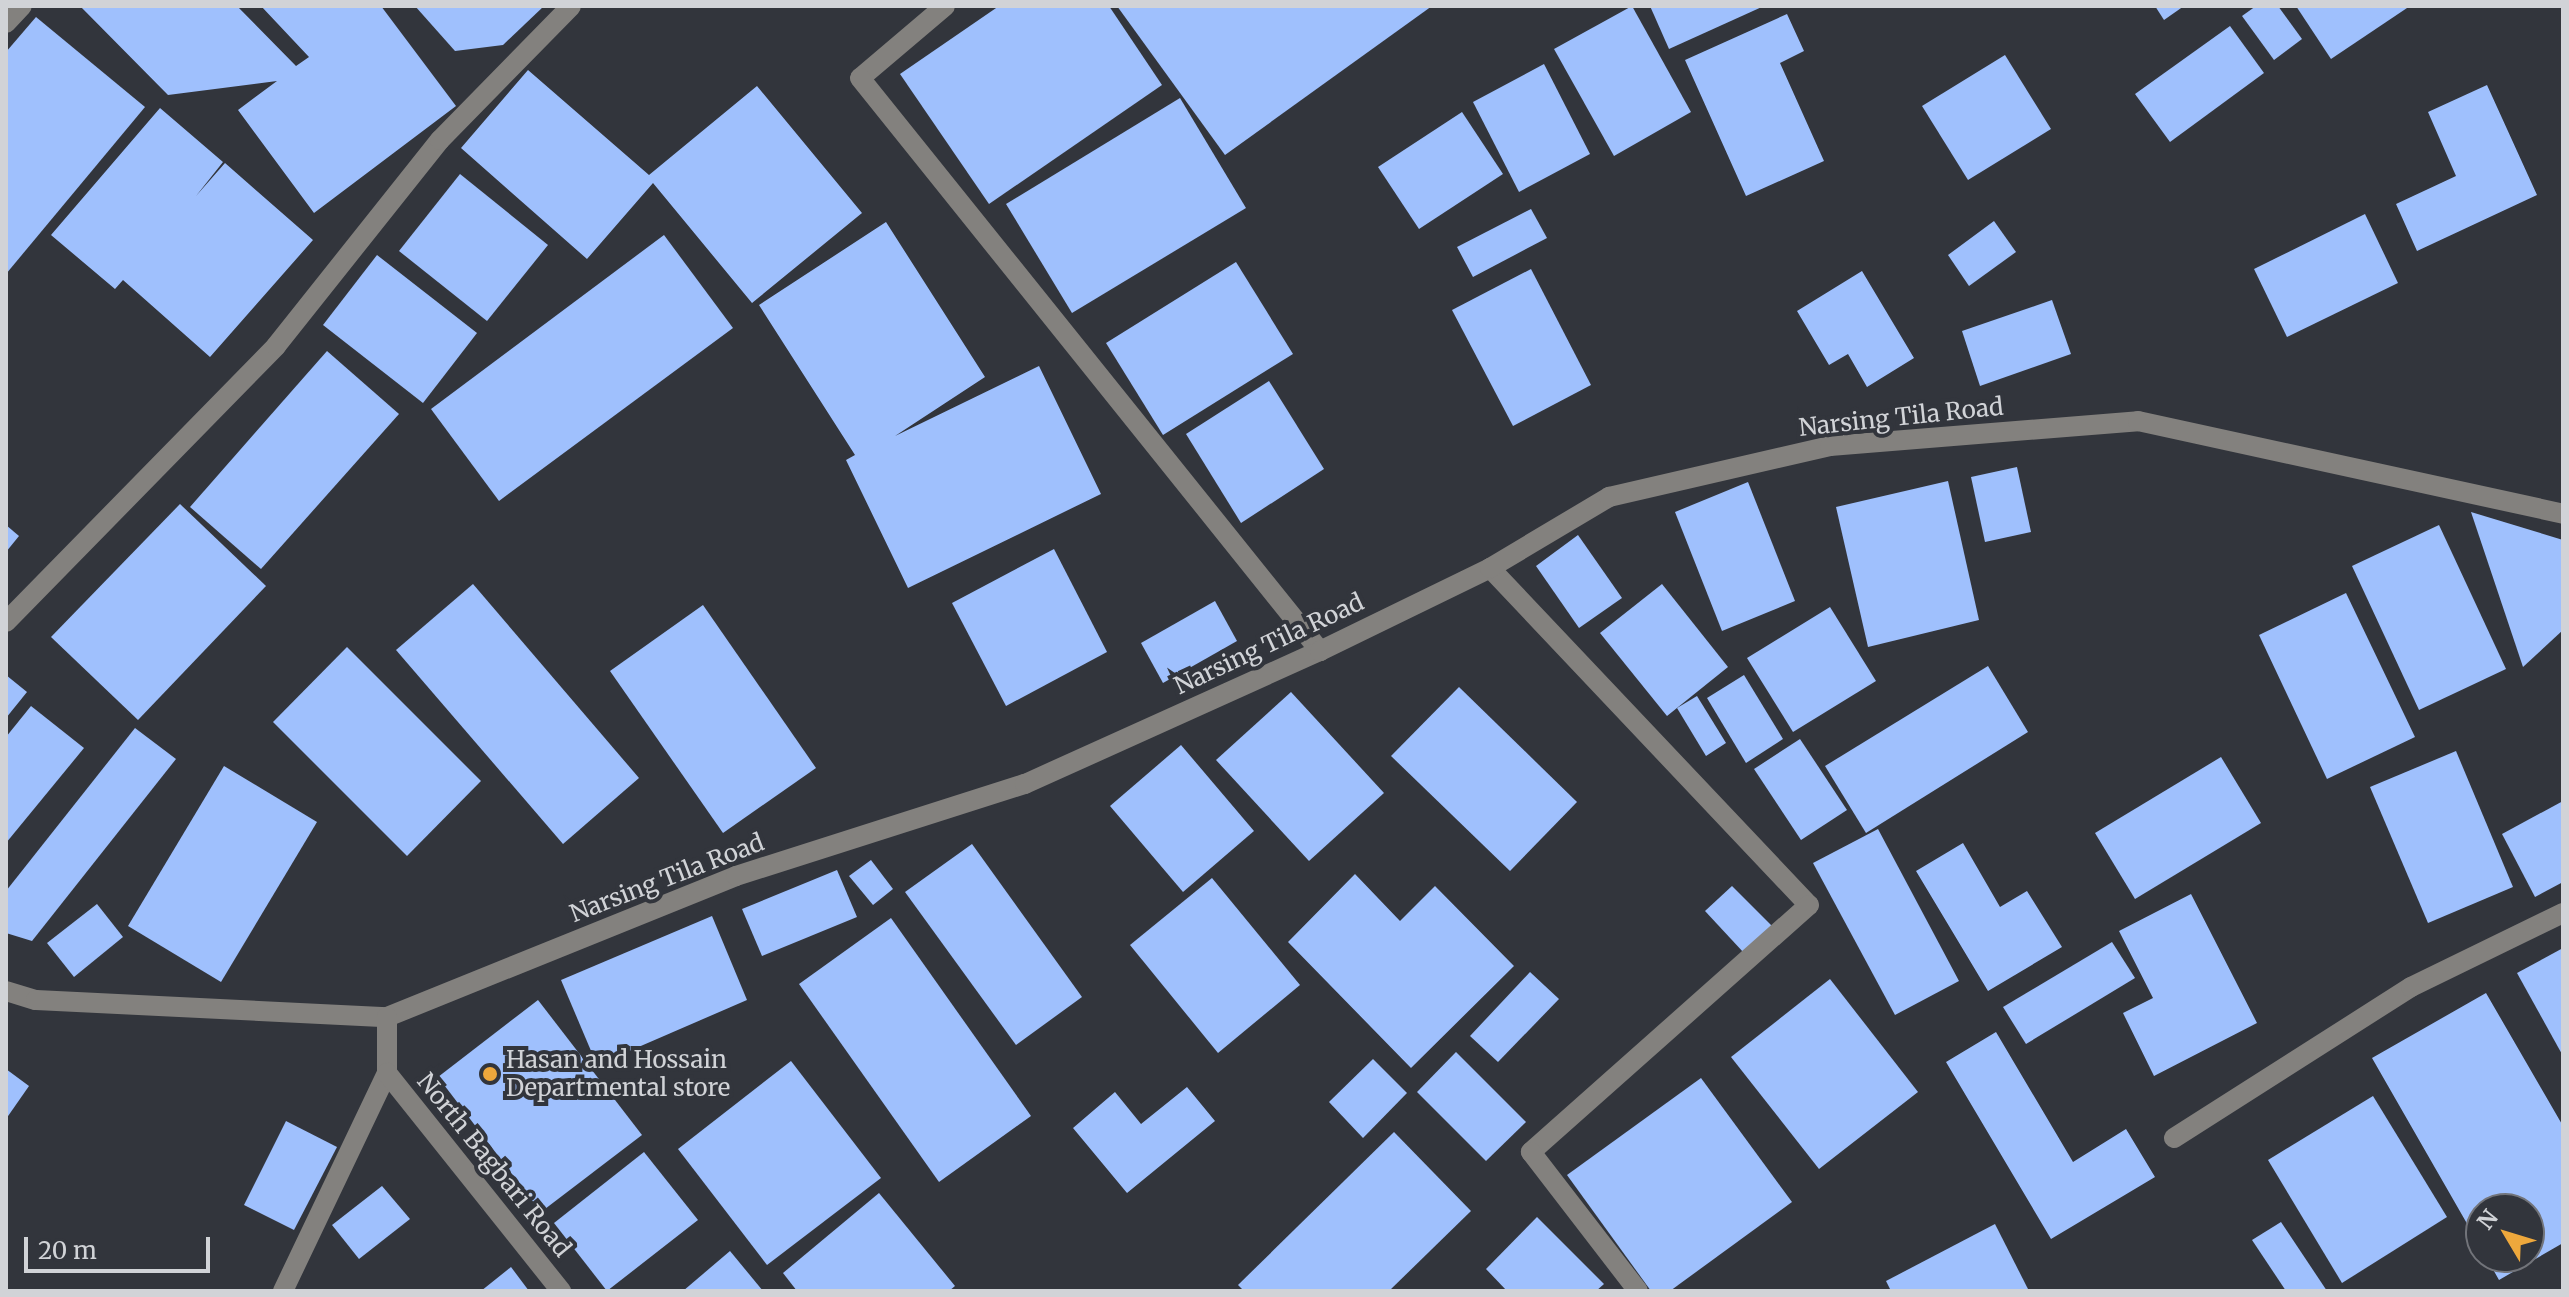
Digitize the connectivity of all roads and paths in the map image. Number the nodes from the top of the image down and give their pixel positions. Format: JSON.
{"nodes":[{"id":1,"x":22,"y":6,"type":"edge"},
{"id":2,"x":571,"y":6,"type":"edge"},
{"id":3,"x":945,"y":6,"type":"edge"},
{"id":4,"x":6,"y":23,"type":"edge"},
{"id":5,"x":2563,"y":514,"type":"edge"},
{"id":6,"x":1490,"y":568,"type":"junction"},
{"id":7,"x":6,"y":622,"type":"edge"},
{"id":8,"x":1320,"y":651,"type":"junction"},
{"id":9,"x":2563,"y":913,"type":"edge"},
{"id":10,"x":6,"y":991,"type":"edge"},
{"id":11,"x":387,"y":1017,"type":"junction"},
{"id":12,"x":387,"y":1073,"type":"junction"},
{"id":13,"x":2174,"y":1138,"type":"dead end"},
{"id":14,"x":283,"y":1291,"type":"edge"},
{"id":15,"x":561,"y":1291,"type":"edge"},
{"id":16,"x":1638,"y":1291,"type":"edge"}],
"edges":[{"from":1,"to":4,"type":"street"},
{"from":2,"to":7,"type":"street"},
{"from":3,"to":8,"type":"street"},
{"from":5,"to":6,"type":"street","name":"Narsing Tila Road"},
{"from":6,"to":8,"type":"street","name":"Narsing Tila Road"},
{"from":6,"to":16,"type":"street"},
{"from":8,"to":11,"type":"street","name":"Narsing Tila Road"},
{"from":9,"to":13,"type":"street"},
{"from":10,"to":11,"type":"street","name":"Narsing Tila Road"},
{"from":11,"to":12,"type":"street"},
{"from":12,"to":14,"type":"street","name":"North Bagbari Road"},
{"from":12,"to":15,"type":"street","name":"North Bagbari Road"}]}
